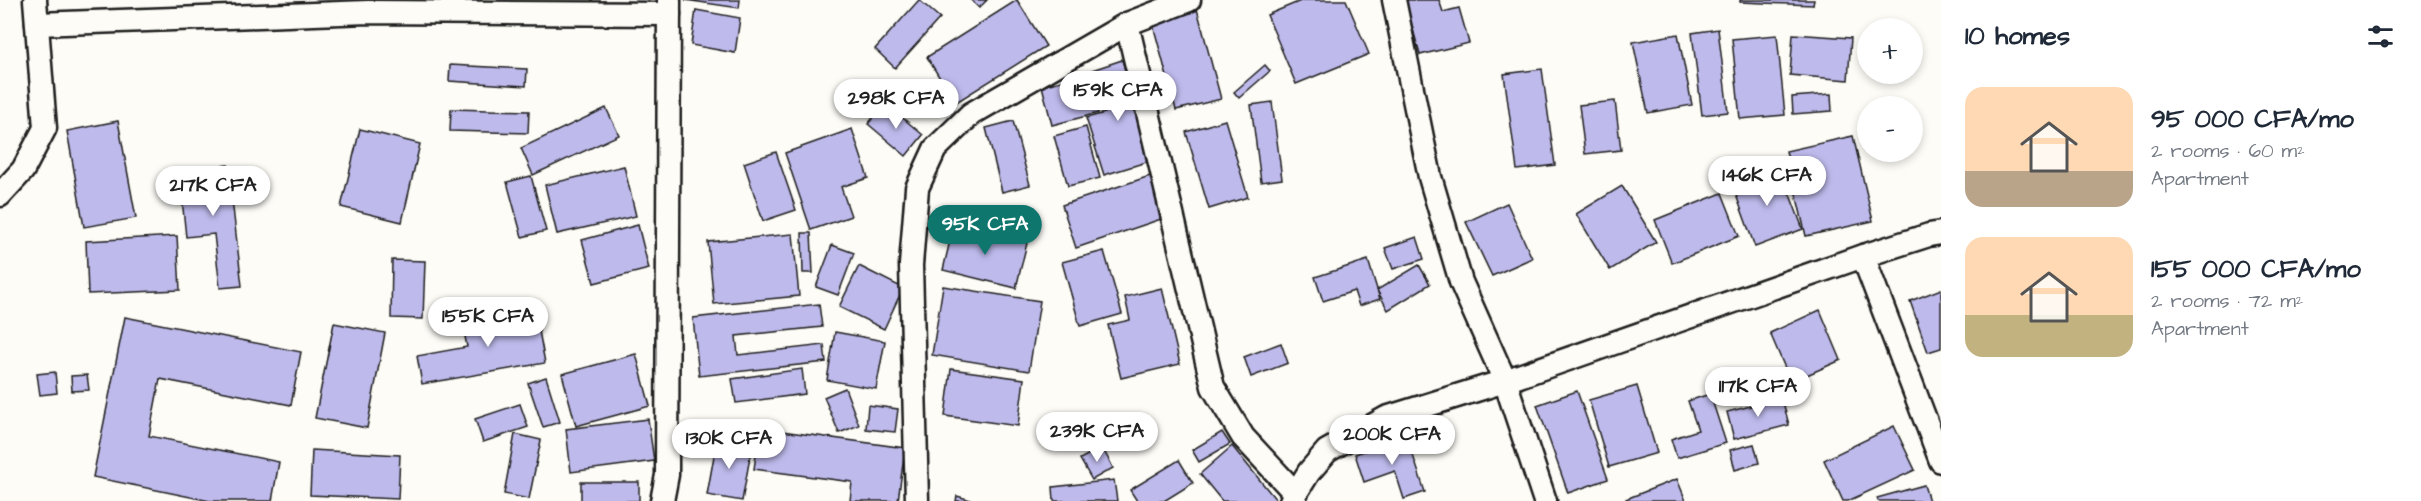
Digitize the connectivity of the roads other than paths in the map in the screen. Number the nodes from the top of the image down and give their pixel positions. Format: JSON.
{"nodes":[{"id":1,"x":35,"y":0,"type":"edge"},
{"id":2,"x":1189,"y":0,"type":"edge"},
{"id":3,"x":1394,"y":0,"type":"edge"},
{"id":4,"x":669,"y":7,"type":"edge"},
{"id":5,"x":37,"y":24,"type":"junction"},
{"id":6,"x":1127,"y":24,"type":"junction"},
{"id":7,"x":0,"y":195,"type":"edge"},
{"id":8,"x":1941,"y":233,"type":"edge"},
{"id":9,"x":1863,"y":256,"type":"junction"},
{"id":10,"x":1505,"y":381,"type":"junction"},
{"id":11,"x":1941,"y":461,"type":"edge"},
{"id":12,"x":1294,"y":497,"type":"edge"},
{"id":13,"x":662,"y":501,"type":"edge"},
{"id":14,"x":917,"y":501,"type":"edge"},
{"id":15,"x":1545,"y":501,"type":"edge"}],
"edges":[{"from":1,"to":5,"type":"street"},
{"from":2,"to":6,"type":"street"},
{"from":3,"to":10,"type":"street"},
{"from":4,"to":5,"type":"street"},
{"from":4,"to":13,"type":"street"},
{"from":5,"to":7,"type":"street"},
{"from":6,"to":12,"type":"street"},
{"from":6,"to":14,"type":"street"},
{"from":8,"to":9,"type":"street"},
{"from":9,"to":10,"type":"street"},
{"from":9,"to":11,"type":"street"},
{"from":10,"to":12,"type":"street"},
{"from":10,"to":15,"type":"street"}]}
